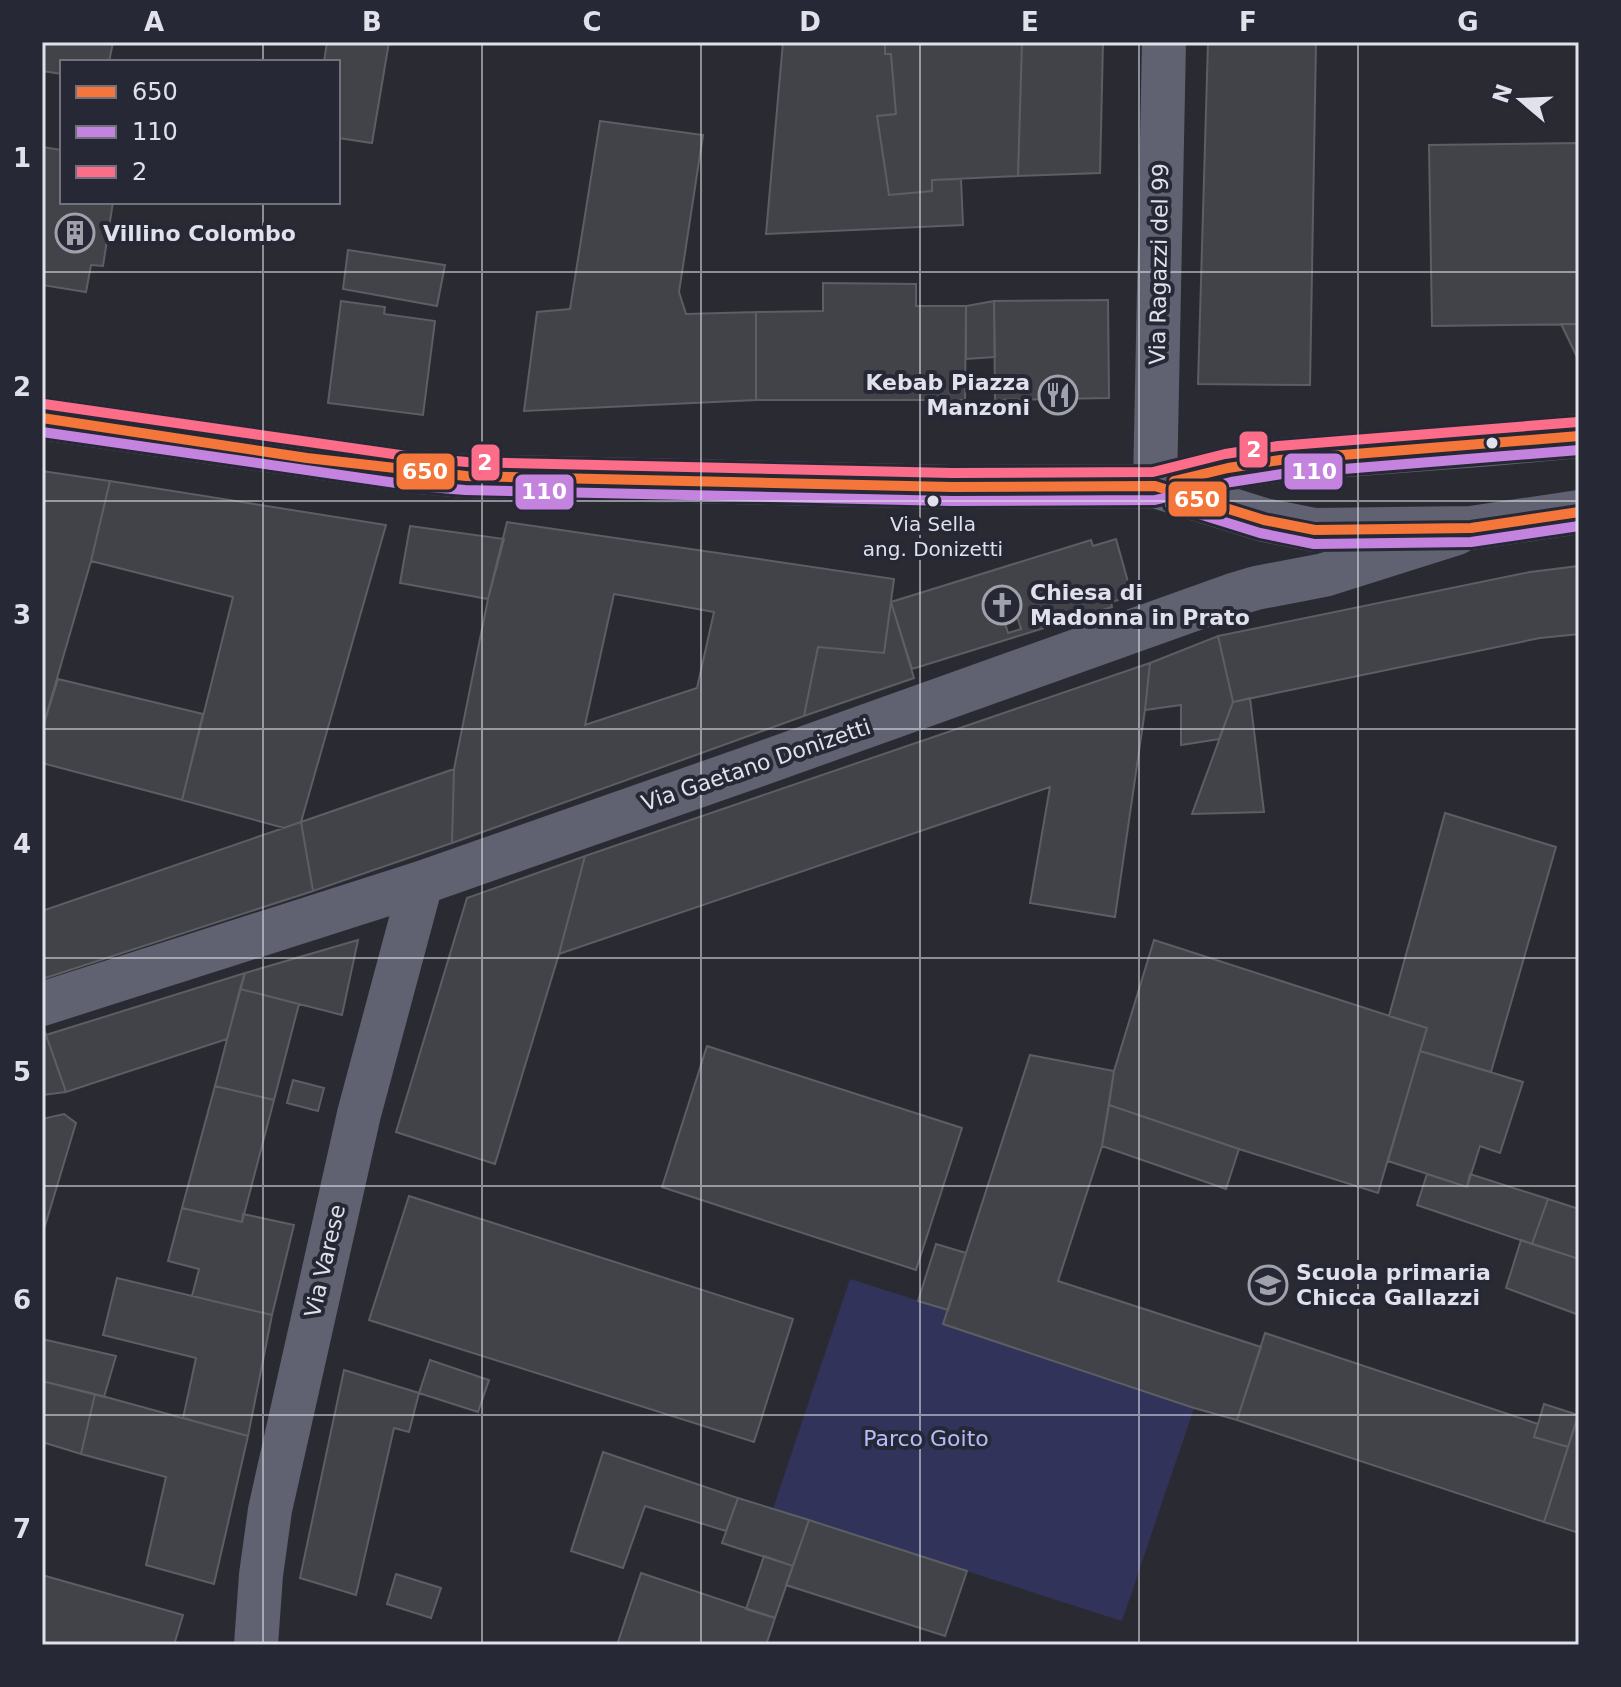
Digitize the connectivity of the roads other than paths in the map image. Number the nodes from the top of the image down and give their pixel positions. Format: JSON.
{"nodes":[{"id":1,"x":1164,"y":42,"type":"edge"},
{"id":2,"x":42,"y":418,"type":"edge"},
{"id":3,"x":1579,"y":436,"type":"edge"},
{"id":4,"x":1155,"y":486,"type":"junction"},
{"id":5,"x":1579,"y":512,"type":"edge"},
{"id":6,"x":1471,"y":528,"type":"junction"},
{"id":7,"x":421,"y":883,"type":"junction"},
{"id":8,"x":42,"y":1004,"type":"edge"},
{"id":9,"x":256,"y":1645,"type":"edge"}],
"edges":[{"from":1,"to":4,"type":"street","name":"Via Ragazzi del 99"},
{"from":2,"to":4,"type":"street"},
{"from":3,"to":4,"type":"street"},
{"from":4,"to":6,"type":"street"},
{"from":5,"to":6,"type":"street"},
{"from":6,"to":7,"type":"street","name":"Via Gaetano Donizetti"},
{"from":7,"to":8,"type":"street","name":"Via Gaetano Donizetti"},
{"from":7,"to":9,"type":"street","name":"Via Varese"}]}
